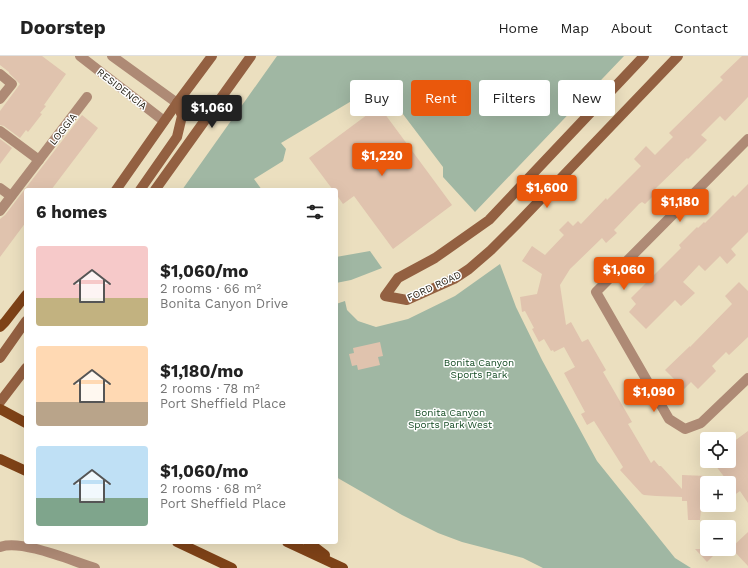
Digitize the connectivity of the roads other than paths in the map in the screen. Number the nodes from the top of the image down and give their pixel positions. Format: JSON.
{"nodes":[{"id":1,"x":80,"y":56,"type":"edge"},
{"id":2,"x":112,"y":56,"type":"edge"},
{"id":3,"x":212,"y":56,"type":"edge"},
{"id":4,"x":251,"y":56,"type":"edge"},
{"id":5,"x":644,"y":56,"type":"edge"},
{"id":6,"x":678,"y":56,"type":"edge"},
{"id":7,"x":0,"y":74,"type":"edge"},
{"id":8,"x":87,"y":98,"type":"dead end"},
{"id":9,"x":0,"y":99,"type":"edge"},
{"id":10,"x":177,"y":103,"type":"junction"},
{"id":11,"x":164,"y":121,"type":"junction"},
{"id":12,"x":0,"y":131,"type":"edge"},
{"id":13,"x":748,"y":139,"type":"edge"},
{"id":14,"x":39,"y":160,"type":"junction"},
{"id":15,"x":0,"y":188,"type":"edge"},
{"id":16,"x":117,"y":188,"type":"edge"},
{"id":17,"x":141,"y":188,"type":"edge"},
{"id":18,"x":156,"y":188,"type":"edge"},
{"id":19,"x":11,"y":196,"type":"junction"},
{"id":20,"x":0,"y":211,"type":"edge"},
{"id":21,"x":24,"y":297,"type":"edge"},
{"id":22,"x":24,"y":324,"type":"edge"},
{"id":23,"x":0,"y":327,"type":"edge"},
{"id":24,"x":0,"y":358,"type":"edge"},
{"id":25,"x":24,"y":371,"type":"edge"},
{"id":26,"x":748,"y":378,"type":"edge"},
{"id":27,"x":0,"y":402,"type":"edge"},
{"id":28,"x":0,"y":409,"type":"edge"},
{"id":29,"x":24,"y":422,"type":"edge"},
{"id":30,"x":0,"y":459,"type":"edge"},
{"id":31,"x":24,"y":470,"type":"edge"},
{"id":32,"x":181,"y":544,"type":"edge"},
{"id":33,"x":291,"y":544,"type":"edge"},
{"id":34,"x":311,"y":544,"type":"edge"},
{"id":35,"x":0,"y":547,"type":"edge"},
{"id":36,"x":341,"y":567,"type":"edge"},
{"id":37,"x":95,"y":568,"type":"edge"},
{"id":38,"x":232,"y":568,"type":"edge"}],
"edges":[{"from":1,"to":11,"type":"street","name":"RESIDENCIA"},
{"from":2,"to":10,"type":"street","name":"RESIDENCIA"},
{"from":3,"to":10,"type":"street"},
{"from":4,"to":18,"type":"street"},
{"from":5,"to":6,"type":"street","name":"FORD ROAD"},
{"from":7,"to":9,"type":"street"},
{"from":8,"to":14,"type":"street","name":"LOGGIA"},
{"from":10,"to":11,"type":"street"},
{"from":10,"to":17,"type":"street"},
{"from":11,"to":16,"type":"street"},
{"from":12,"to":14,"type":"street"},
{"from":13,"to":26,"type":"street"},
{"from":14,"to":19,"type":"street","name":"LOGGIA"},
{"from":15,"to":19,"type":"street"},
{"from":19,"to":20,"type":"street","name":"LOGGIA"},
{"from":21,"to":23,"type":"main road"},
{"from":22,"to":24,"type":"street"},
{"from":25,"to":27,"type":"street"},
{"from":28,"to":29,"type":"main road"},
{"from":30,"to":31,"type":"main road"},
{"from":32,"to":38,"type":"main road"},
{"from":33,"to":36,"type":"main road"},
{"from":34,"to":36,"type":"main road"},
{"from":35,"to":37,"type":"street"}]}
